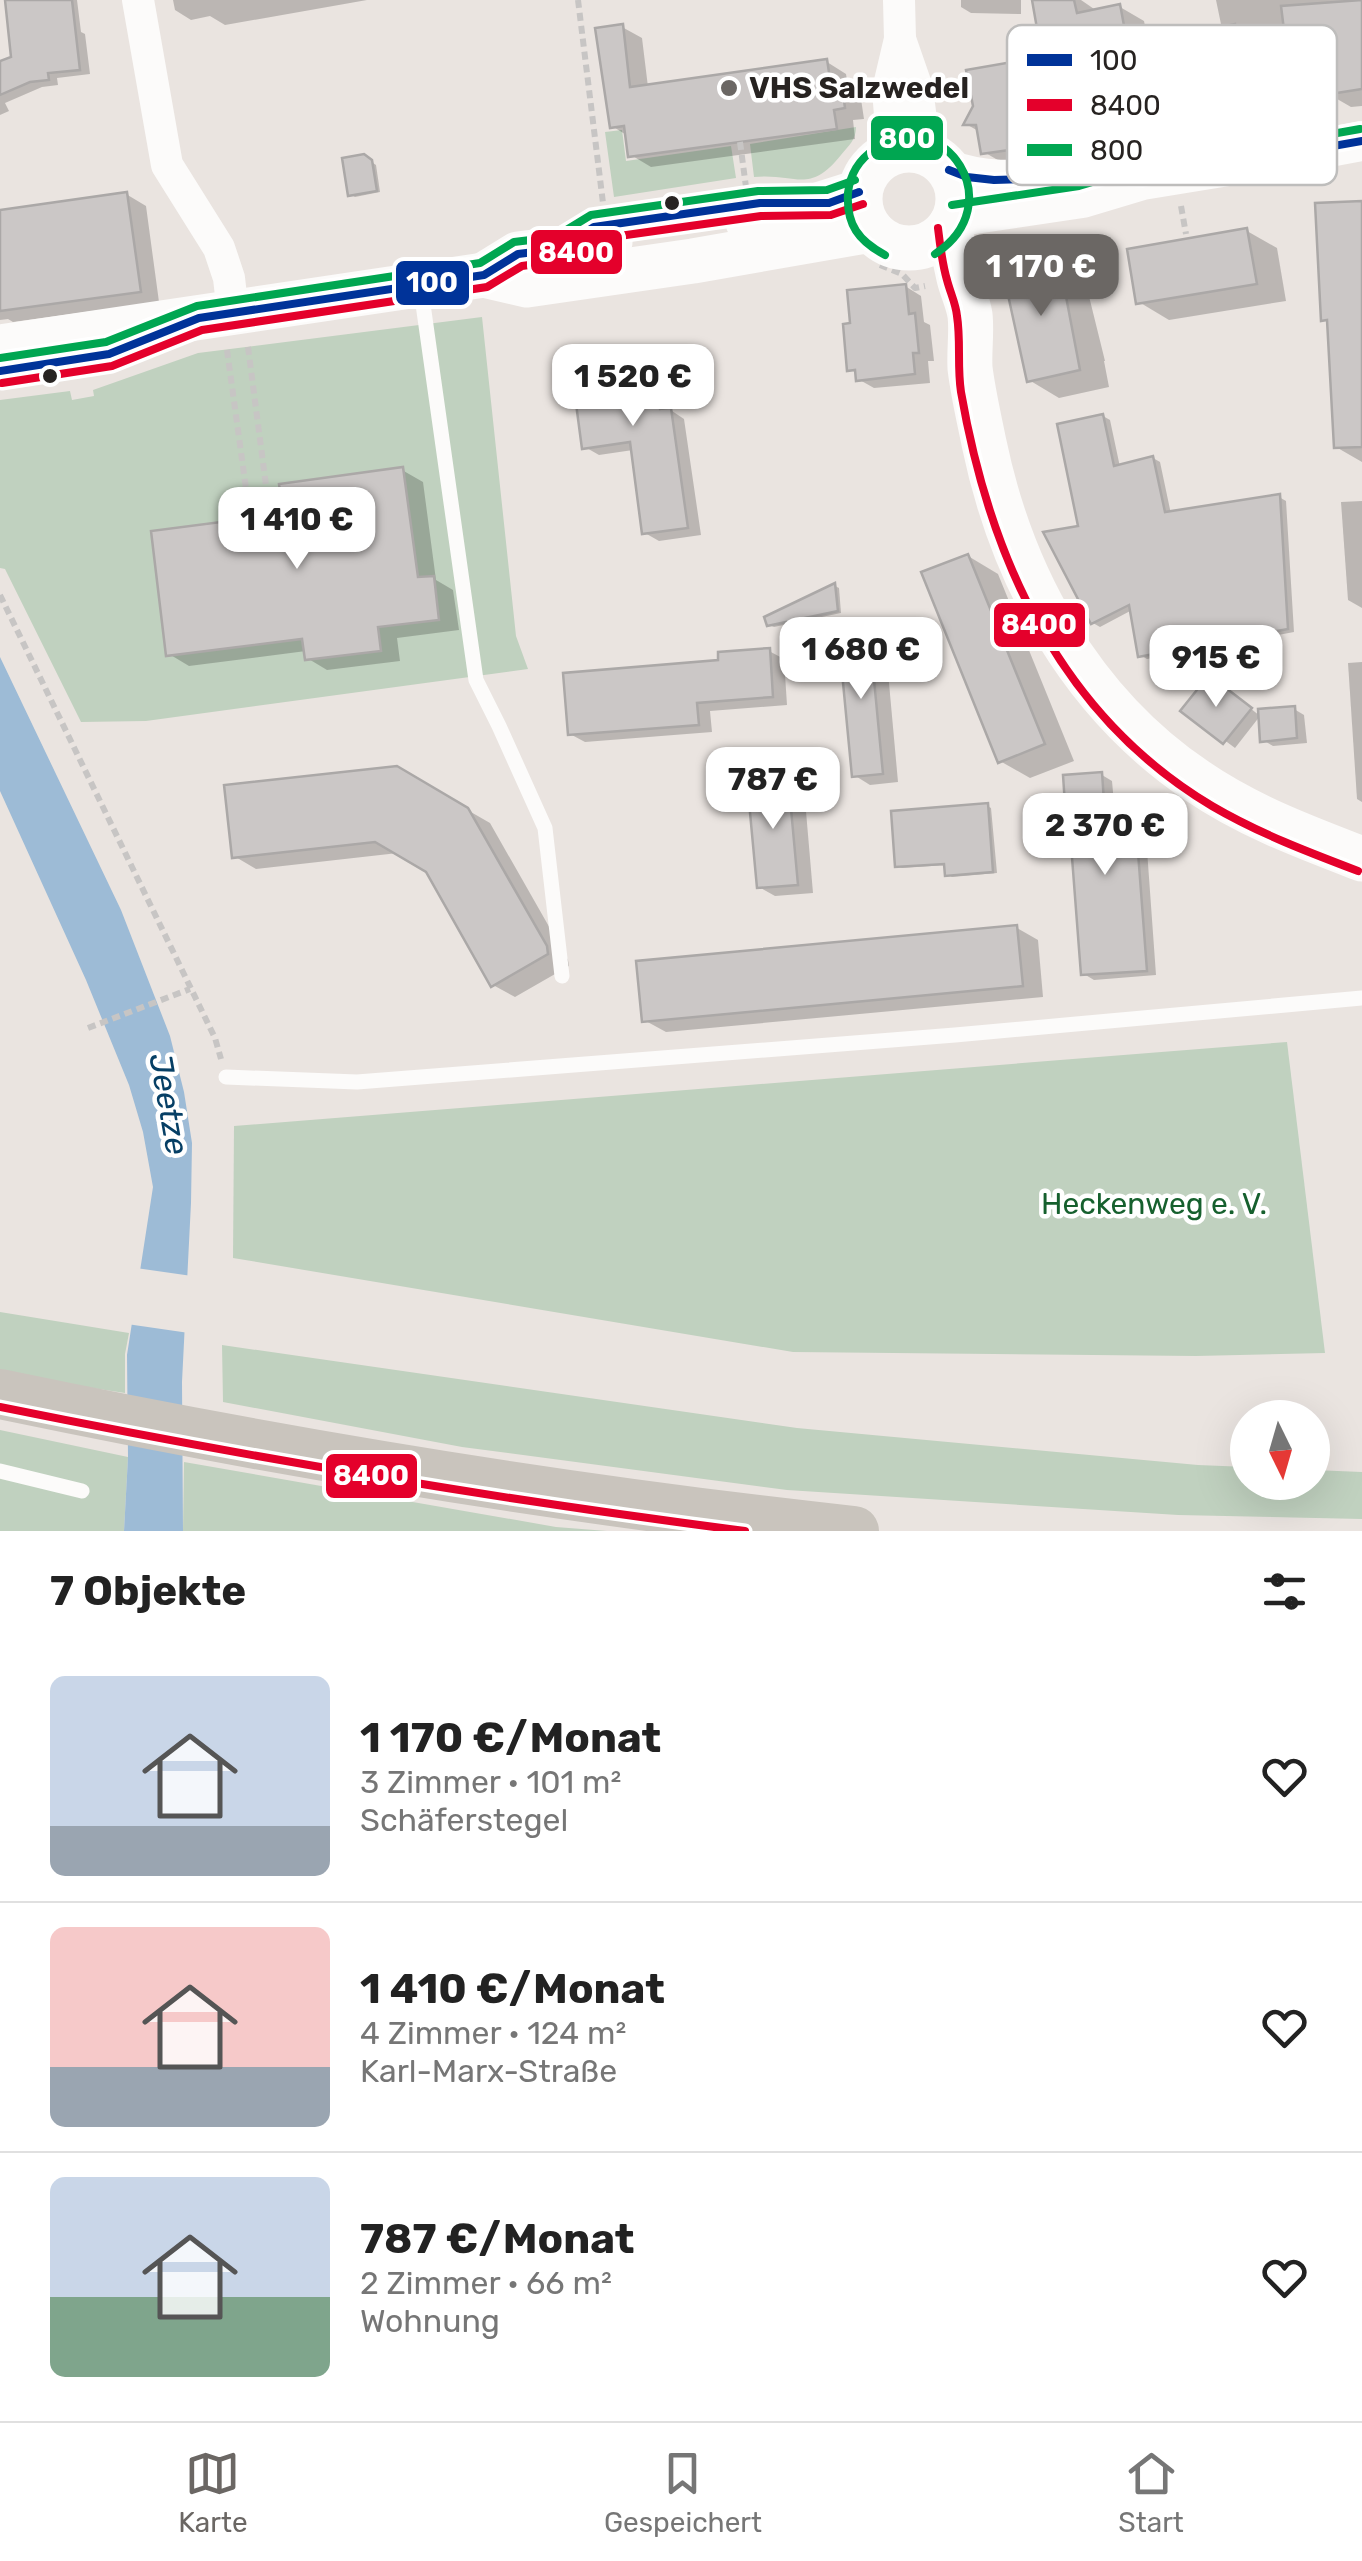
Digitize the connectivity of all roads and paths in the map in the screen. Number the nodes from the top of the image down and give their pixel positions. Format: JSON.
{"nodes":[{"id":1,"x":138,"y":0,"type":"edge"},
{"id":2,"x":578,"y":0,"type":"edge"},
{"id":3,"x":898,"y":0,"type":"edge"},
{"id":4,"x":1362,"y":141,"type":"edge"},
{"id":5,"x":740,"y":142,"type":"dead end"},
{"id":6,"x":1337,"y":146,"type":"edge"},
{"id":7,"x":922,"y":158,"type":"junction"},
{"id":8,"x":1007,"y":180,"type":"edge"},
{"id":9,"x":1125,"y":185,"type":"edge"},
{"id":10,"x":746,"y":188,"type":"dead end"},
{"id":11,"x":1180,"y":200,"type":"dead end"},
{"id":12,"x":604,"y":210,"type":"dead end"},
{"id":13,"x":867,"y":218,"type":"junction"},
{"id":14,"x":952,"y":222,"type":"junction"},
{"id":15,"x":1186,"y":234,"type":"dead end"},
{"id":16,"x":484,"y":275,"type":"junction"},
{"id":17,"x":420,"y":286,"type":"junction"},
{"id":18,"x":226,"y":329,"type":"junction"},
{"id":19,"x":0,"y":347,"type":"edge"},
{"id":20,"x":970,"y":366,"type":"junction"},
{"id":21,"x":0,"y":371,"type":"edge"},
{"id":22,"x":268,"y":500,"type":"junction"},
{"id":23,"x":281,"y":500,"type":"dead end"},
{"id":24,"x":0,"y":595,"type":"edge"},
{"id":25,"x":1362,"y":859,"type":"edge"},
{"id":26,"x":562,"y":976,"type":"dead end"},
{"id":27,"x":190,"y":989,"type":"junction"},
{"id":28,"x":1362,"y":998,"type":"edge"},
{"id":29,"x":88,"y":1028,"type":"dead end"},
{"id":30,"x":226,"y":1078,"type":"joint"},
{"id":31,"x":0,"y":1394,"type":"edge"},
{"id":32,"x":0,"y":1471,"type":"edge"},
{"id":33,"x":82,"y":1491,"type":"dead end"},
{"id":34,"x":837,"y":1530,"type":"edge"}],
"edges":[{"from":1,"to":18,"type":"street"},
{"from":2,"to":12,"type":"path"},
{"from":3,"to":7,"type":"street"},
{"from":4,"to":6,"type":"street"},
{"from":5,"to":10,"type":"path"},
{"from":7,"to":8,"type":"street"},
{"from":7,"to":13,"type":"main road"},
{"from":7,"to":14,"type":"main road"},
{"from":9,"to":14,"type":"street"},
{"from":11,"to":15,"type":"path"},
{"from":13,"to":14,"type":"main road"},
{"from":13,"to":16,"type":"main road"},
{"from":13,"to":16,"type":"main road"},
{"from":13,"to":20,"type":"main road"},
{"from":14,"to":20,"type":"main road"},
{"from":16,"to":17,"type":"main road"},
{"from":17,"to":18,"type":"main road"},
{"from":17,"to":26,"type":"lane"},
{"from":18,"to":19,"type":"main road"},
{"from":18,"to":21,"type":"lane"},
{"from":18,"to":22,"type":"path"},
{"from":18,"to":22,"type":"path"},
{"from":20,"to":25,"type":"main road"},
{"from":22,"to":23,"type":"path"},
{"from":24,"to":27,"type":"path"},
{"from":27,"to":29,"type":"path"},
{"from":27,"to":30,"type":"path"},
{"from":28,"to":30,"type":"lane"},
{"from":31,"to":34,"type":"main road"},
{"from":32,"to":33,"type":"lane"}]}
